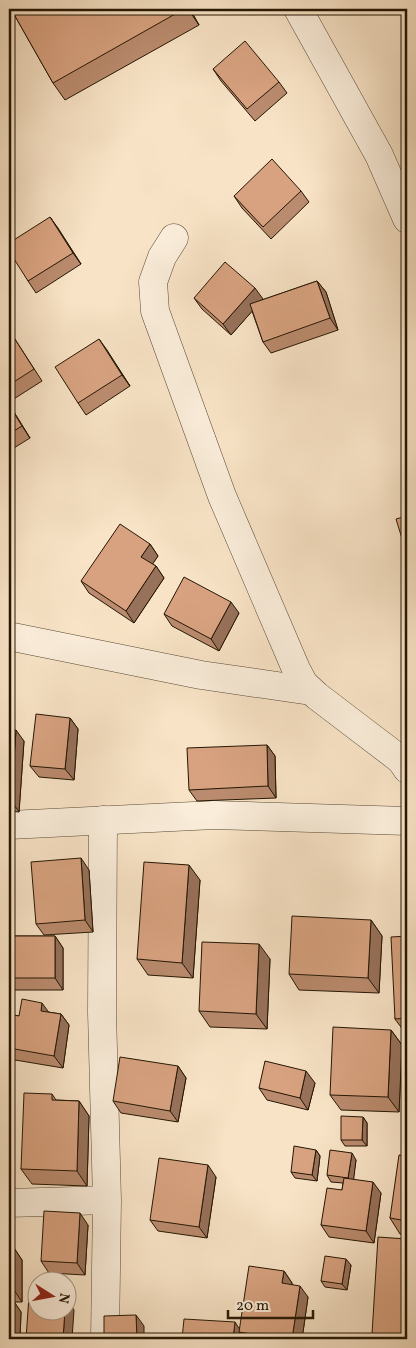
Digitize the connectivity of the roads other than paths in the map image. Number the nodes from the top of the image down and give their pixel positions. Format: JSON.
{"nodes":[{"id":1,"x":298,"y":9,"type":"edge"},
{"id":2,"x":407,"y":219,"type":"edge"},
{"id":3,"x":174,"y":238,"type":"dead end"},
{"id":4,"x":13,"y":636,"type":"dead end"},
{"id":5,"x":311,"y":690,"type":"junction"},
{"id":6,"x":407,"y":768,"type":"edge"},
{"id":7,"x":103,"y":820,"type":"junction"},
{"id":8,"x":407,"y":821,"type":"edge"},
{"id":9,"x":9,"y":825,"type":"edge"},
{"id":10,"x":107,"y":1200,"type":"junction"},
{"id":11,"x":9,"y":1203,"type":"edge"},
{"id":12,"x":105,"y":1339,"type":"edge"}],
"edges":[{"from":1,"to":2,"type":"street"},
{"from":3,"to":5,"type":"street"},
{"from":4,"to":5,"type":"street"},
{"from":5,"to":6,"type":"street"},
{"from":7,"to":8,"type":"street"},
{"from":7,"to":9,"type":"street"},
{"from":7,"to":10,"type":"street"},
{"from":10,"to":11,"type":"street"},
{"from":10,"to":12,"type":"street"}]}
